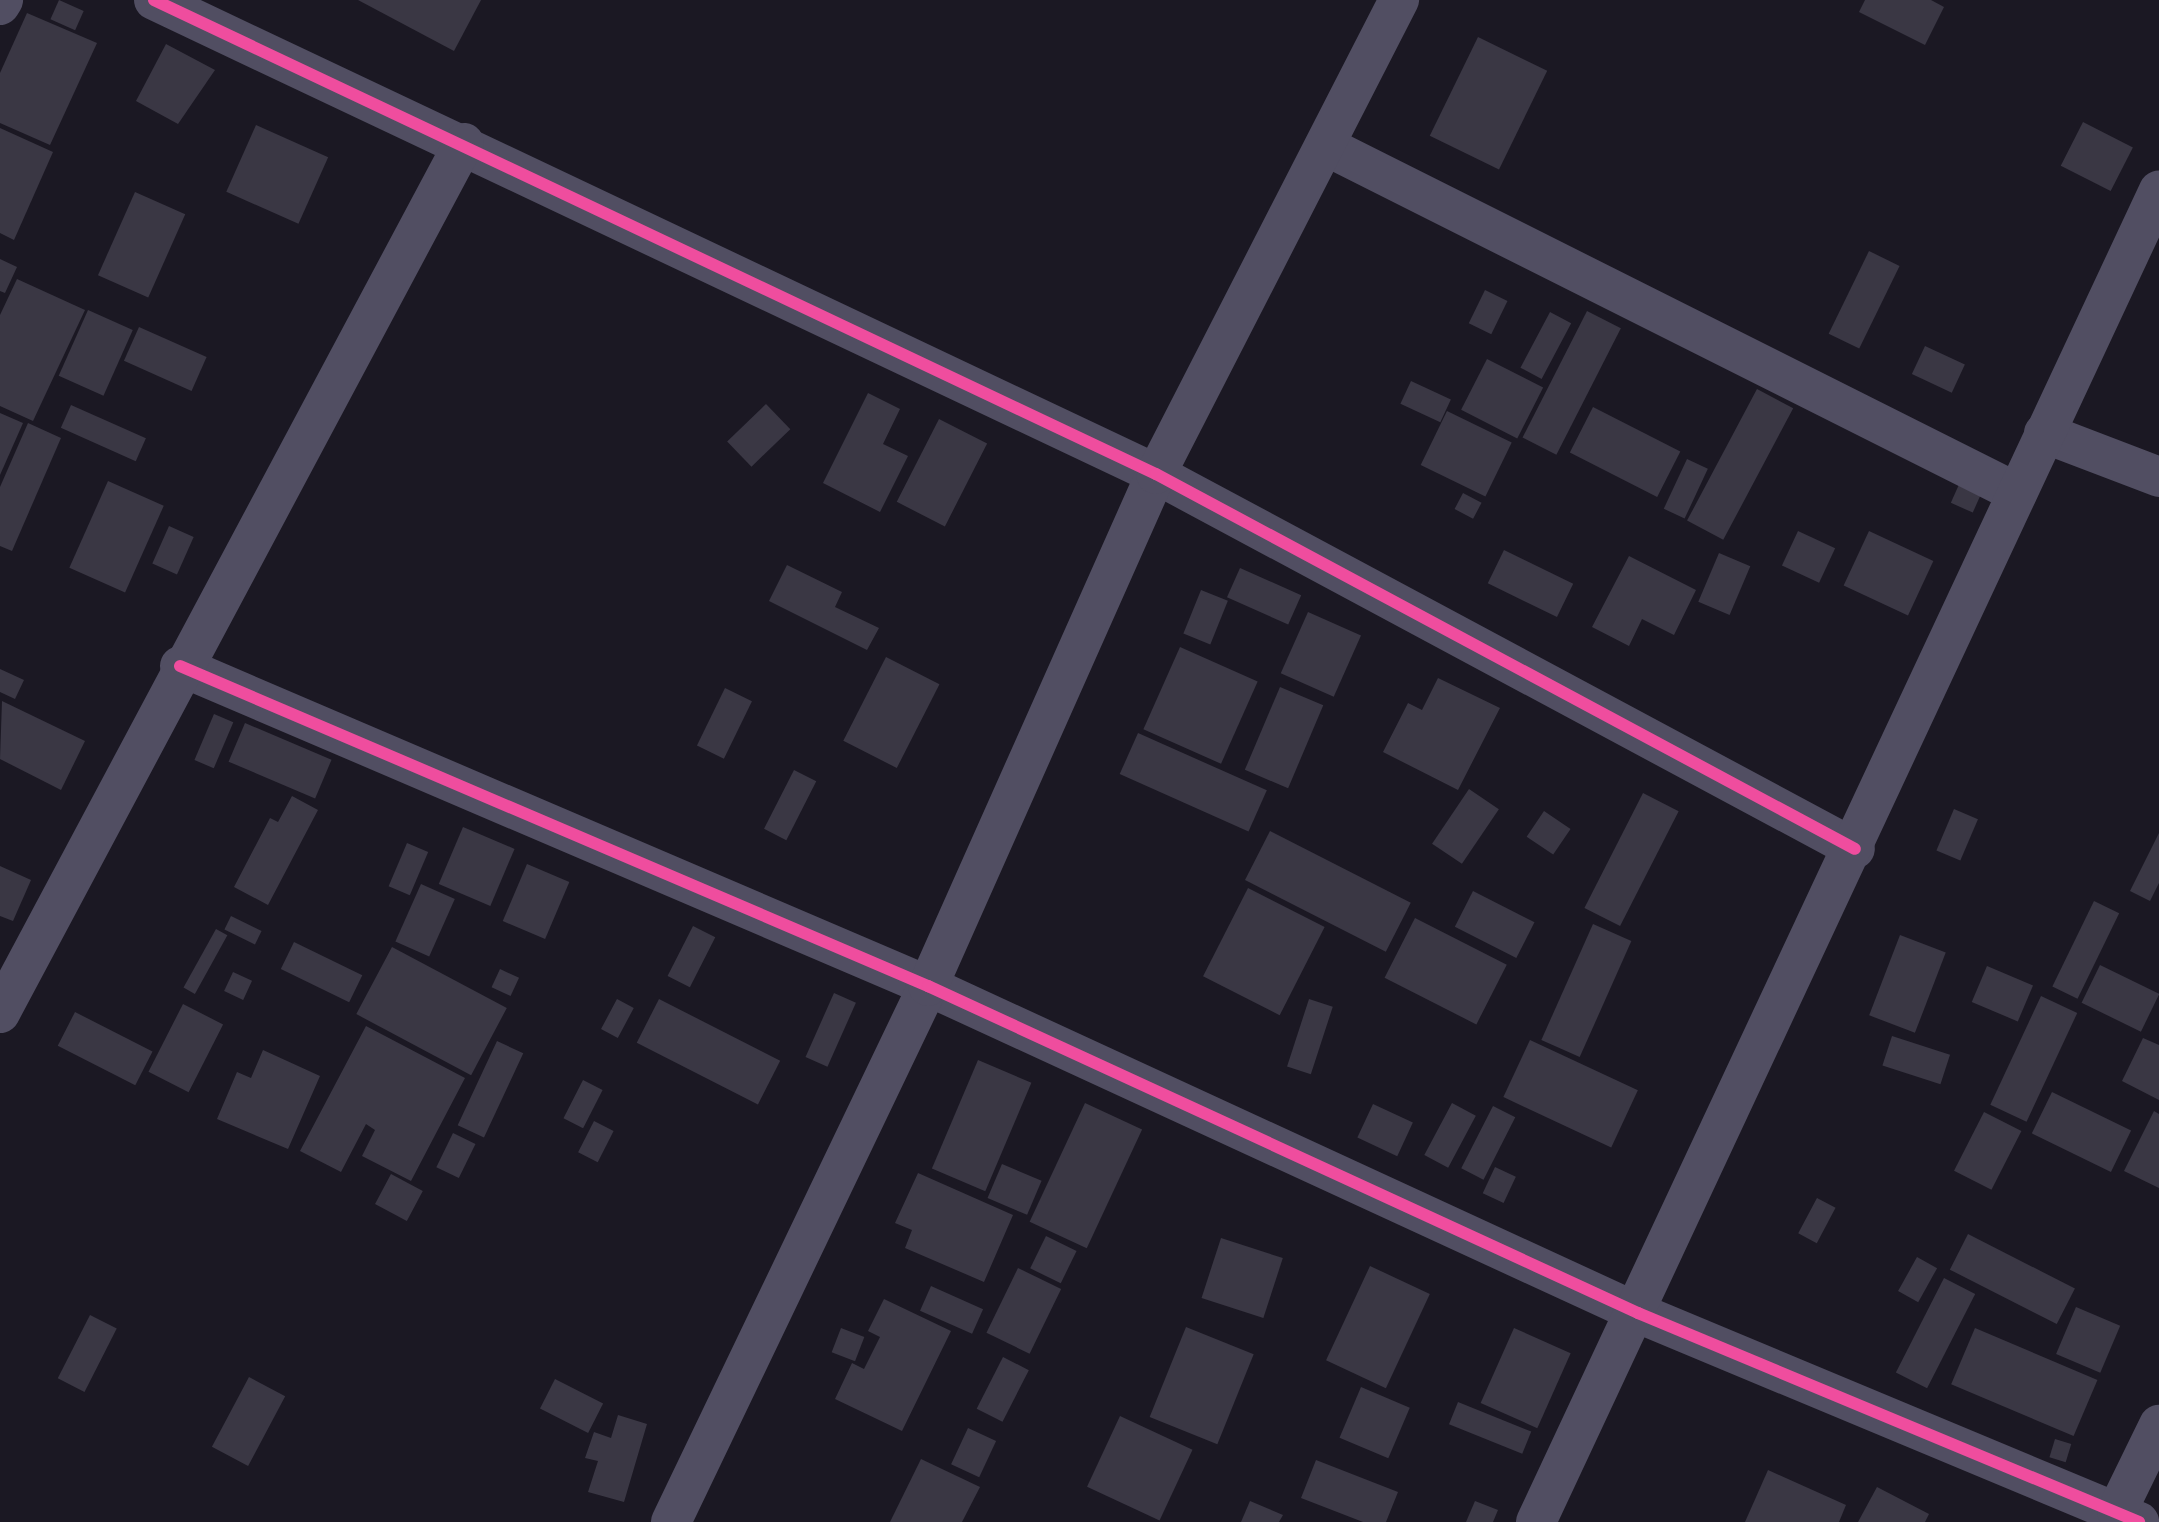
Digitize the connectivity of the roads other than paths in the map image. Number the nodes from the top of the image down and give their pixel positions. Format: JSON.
{"nodes":[{"id":1,"x":154,"y":0,"type":"edge"},
{"id":2,"x":1399,"y":0,"type":"edge"},
{"id":3,"x":464,"y":143,"type":"junction"},
{"id":4,"x":1328,"y":148,"type":"junction"},
{"id":5,"x":2159,"y":190,"type":"edge"},
{"id":6,"x":2044,"y":433,"type":"junction"},
{"id":7,"x":1156,"y":474,"type":"junction"},
{"id":8,"x":2159,"y":477,"type":"edge"},
{"id":9,"x":2017,"y":493,"type":"junction"},
{"id":10,"x":180,"y":666,"type":"junction"},
{"id":11,"x":1855,"y":849,"type":"junction"},
{"id":12,"x":928,"y":986,"type":"junction"},
{"id":13,"x":0,"y":1013,"type":"edge"},
{"id":14,"x":1638,"y":1313,"type":"junction"},
{"id":15,"x":2159,"y":1425,"type":"edge"},
{"id":16,"x":2128,"y":1516,"type":"edge"},
{"id":17,"x":671,"y":1522,"type":"edge"},
{"id":18,"x":1536,"y":1522,"type":"edge"}],
"edges":[{"from":1,"to":3,"type":"street"},
{"from":2,"to":4,"type":"street"},
{"from":3,"to":7,"type":"street"},
{"from":3,"to":10,"type":"street"},
{"from":4,"to":7,"type":"street"},
{"from":4,"to":9,"type":"street"},
{"from":5,"to":6,"type":"street"},
{"from":6,"to":8,"type":"street"},
{"from":6,"to":9,"type":"street"},
{"from":7,"to":11,"type":"street"},
{"from":7,"to":12,"type":"street"},
{"from":9,"to":11,"type":"street"},
{"from":10,"to":12,"type":"street"},
{"from":10,"to":13,"type":"street"},
{"from":11,"to":14,"type":"street"},
{"from":12,"to":14,"type":"street"},
{"from":12,"to":17,"type":"street"},
{"from":14,"to":16,"type":"street"},
{"from":14,"to":18,"type":"street"},
{"from":15,"to":16,"type":"street"}]}
